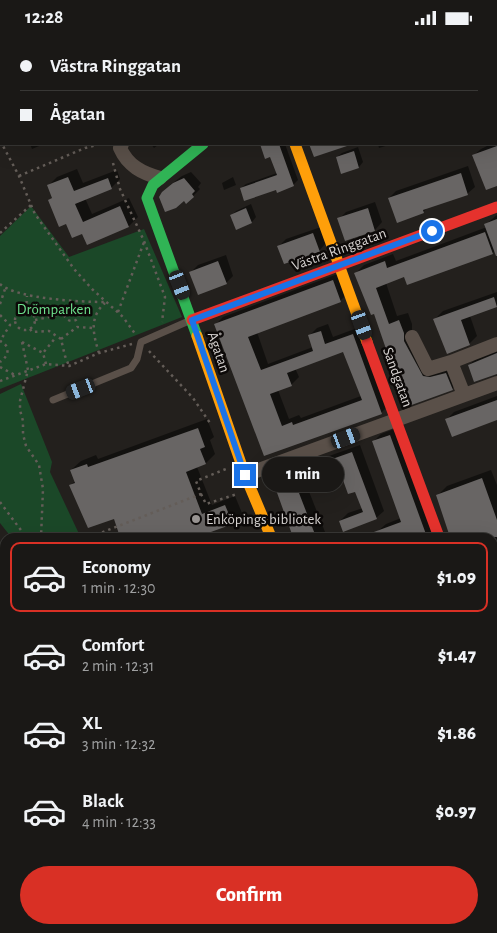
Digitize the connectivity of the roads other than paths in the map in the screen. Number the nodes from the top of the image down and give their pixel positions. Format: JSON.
{"nodes":[{"id":1,"x":202,"y":145,"type":"edge"},
{"id":2,"x":295,"y":145,"type":"edge"},
{"id":3,"x":121,"y":146,"type":"edge"},
{"id":4,"x":160,"y":178,"type":"junction"},
{"id":5,"x":497,"y":207,"type":"edge"},
{"id":6,"x":340,"y":264,"type":"junction"},
{"id":7,"x":192,"y":320,"type":"junction"},
{"id":8,"x":412,"y":337,"type":"dead end"},
{"id":9,"x":497,"y":344,"type":"edge"},
{"id":10,"x":451,"y":362,"type":"junction"},
{"id":11,"x":497,"y":383,"type":"edge"},
{"id":12,"x":464,"y":395,"type":"junction"},
{"id":13,"x":53,"y":400,"type":"dead end"},
{"id":14,"x":396,"y":419,"type":"junction"},
{"id":15,"x":245,"y":475,"type":"junction"},
{"id":16,"x":269,"y":533,"type":"edge"},
{"id":17,"x":438,"y":533,"type":"edge"}],
"edges":[{"from":1,"to":4,"type":"street"},
{"from":2,"to":6,"type":"street","name":"Sandgatan"},
{"from":3,"to":4,"type":"street"},
{"from":4,"to":7,"type":"street","name":"Ågatan"},
{"from":5,"to":6,"type":"street","name":"Västra Ringgatan"},
{"from":6,"to":7,"type":"street","name":"Västra Ringgatan"},
{"from":6,"to":14,"type":"street","name":"Sandgatan"},
{"from":7,"to":13,"type":"lane"},
{"from":7,"to":15,"type":"street","name":"Ågatan"},
{"from":8,"to":10,"type":"street"},
{"from":9,"to":10,"type":"street"},
{"from":10,"to":12,"type":"street"},
{"from":11,"to":12,"type":"street"},
{"from":12,"to":14,"type":"street"},
{"from":14,"to":15,"type":"street"},
{"from":14,"to":17,"type":"street","name":"Sandgatan"},
{"from":15,"to":16,"type":"street","name":"Ågatan"}]}
